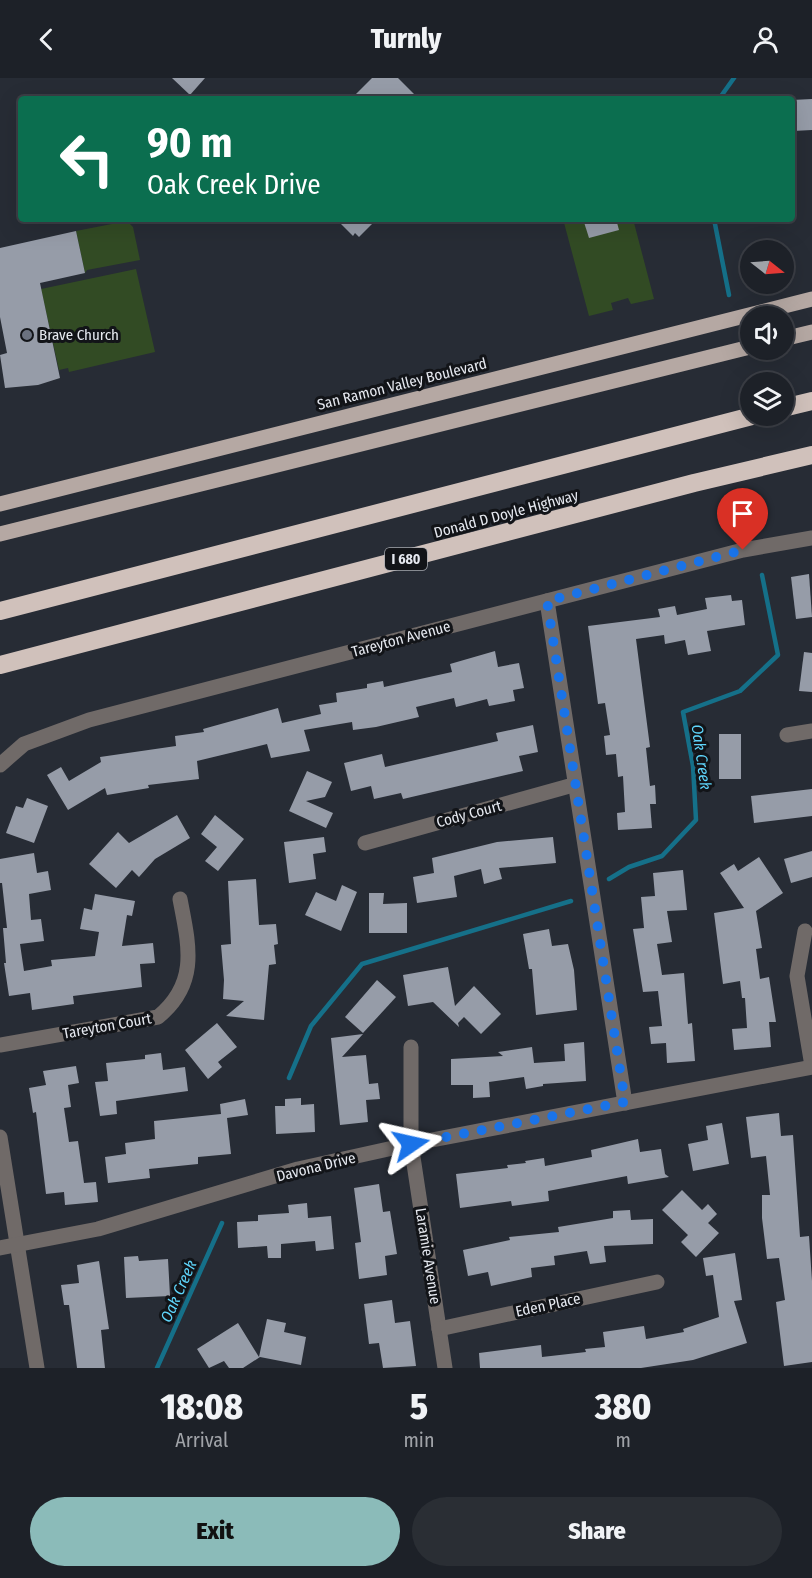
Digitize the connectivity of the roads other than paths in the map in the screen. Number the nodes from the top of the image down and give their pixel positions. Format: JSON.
{"nodes":[{"id":1,"x":812,"y":300,"type":"edge"},
{"id":2,"x":812,"y":332,"type":"edge"},
{"id":3,"x":794,"y":336,"type":"edge"},
{"id":4,"x":740,"y":349,"type":"edge"},
{"id":5,"x":812,"y":401,"type":"edge"},
{"id":6,"x":794,"y":405,"type":"edge"},
{"id":7,"x":740,"y":419,"type":"edge"},
{"id":8,"x":812,"y":455,"type":"edge"},
{"id":9,"x":0,"y":504,"type":"edge"},
{"id":10,"x":0,"y":534,"type":"edge"},
{"id":11,"x":812,"y":538,"type":"edge"},
{"id":12,"x":547,"y":601,"type":"junction"},
{"id":13,"x":0,"y":611,"type":"edge"},
{"id":14,"x":0,"y":665,"type":"edge"},
{"id":15,"x":812,"y":731,"type":"edge"},
{"id":16,"x":787,"y":735,"type":"dead end"},
{"id":17,"x":0,"y":765,"type":"edge"},
{"id":18,"x":573,"y":785,"type":"junction"},
{"id":19,"x":365,"y":843,"type":"dead end"},
{"id":20,"x":180,"y":900,"type":"dead end"},
{"id":21,"x":805,"y":931,"type":"dead end"},
{"id":22,"x":0,"y":1045,"type":"edge"},
{"id":23,"x":411,"y":1047,"type":"dead end"},
{"id":24,"x":812,"y":1066,"type":"edge"},
{"id":25,"x":625,"y":1102,"type":"junction"},
{"id":26,"x":0,"y":1137,"type":"edge"},
{"id":27,"x":411,"y":1144,"type":"junction"},
{"id":28,"x":18,"y":1245,"type":"junction"},
{"id":29,"x":0,"y":1248,"type":"edge"},
{"id":30,"x":657,"y":1282,"type":"dead end"},
{"id":31,"x":439,"y":1329,"type":"junction"},
{"id":32,"x":37,"y":1368,"type":"edge"},
{"id":33,"x":445,"y":1368,"type":"edge"}],
"edges":[{"from":1,"to":9,"type":"main road","name":"San Ramon Valley Boulevard"},
{"from":2,"to":3,"type":"main road"},
{"from":4,"to":10,"type":"main road"},
{"from":5,"to":6,"type":"highway"},
{"from":7,"to":13,"type":"highway"},
{"from":8,"to":14,"type":"highway","name":"Donald D Doyle Highway","number":"I 680"},
{"from":11,"to":12,"type":"street","name":"Tareyton Avenue"},
{"from":12,"to":17,"type":"street","name":"Tareyton Avenue"},
{"from":12,"to":18,"type":"street"},
{"from":15,"to":16,"type":"street"},
{"from":18,"to":19,"type":"street","name":"Cody Court"},
{"from":18,"to":25,"type":"street"},
{"from":20,"to":22,"type":"street","name":"Tareyton Court"},
{"from":21,"to":24,"type":"street"},
{"from":23,"to":27,"type":"street","name":"Laramie Avenue"},
{"from":24,"to":25,"type":"street","name":"Davona Drive"},
{"from":25,"to":27,"type":"street","name":"Davona Drive"},
{"from":26,"to":28,"type":"street"},
{"from":27,"to":28,"type":"street","name":"Davona Drive"},
{"from":27,"to":31,"type":"street","name":"Laramie Avenue"},
{"from":28,"to":29,"type":"street","name":"Davona Drive"},
{"from":28,"to":32,"type":"street"},
{"from":30,"to":31,"type":"street","name":"Eden Place"},
{"from":31,"to":33,"type":"street","name":"Laramie Avenue"}]}
